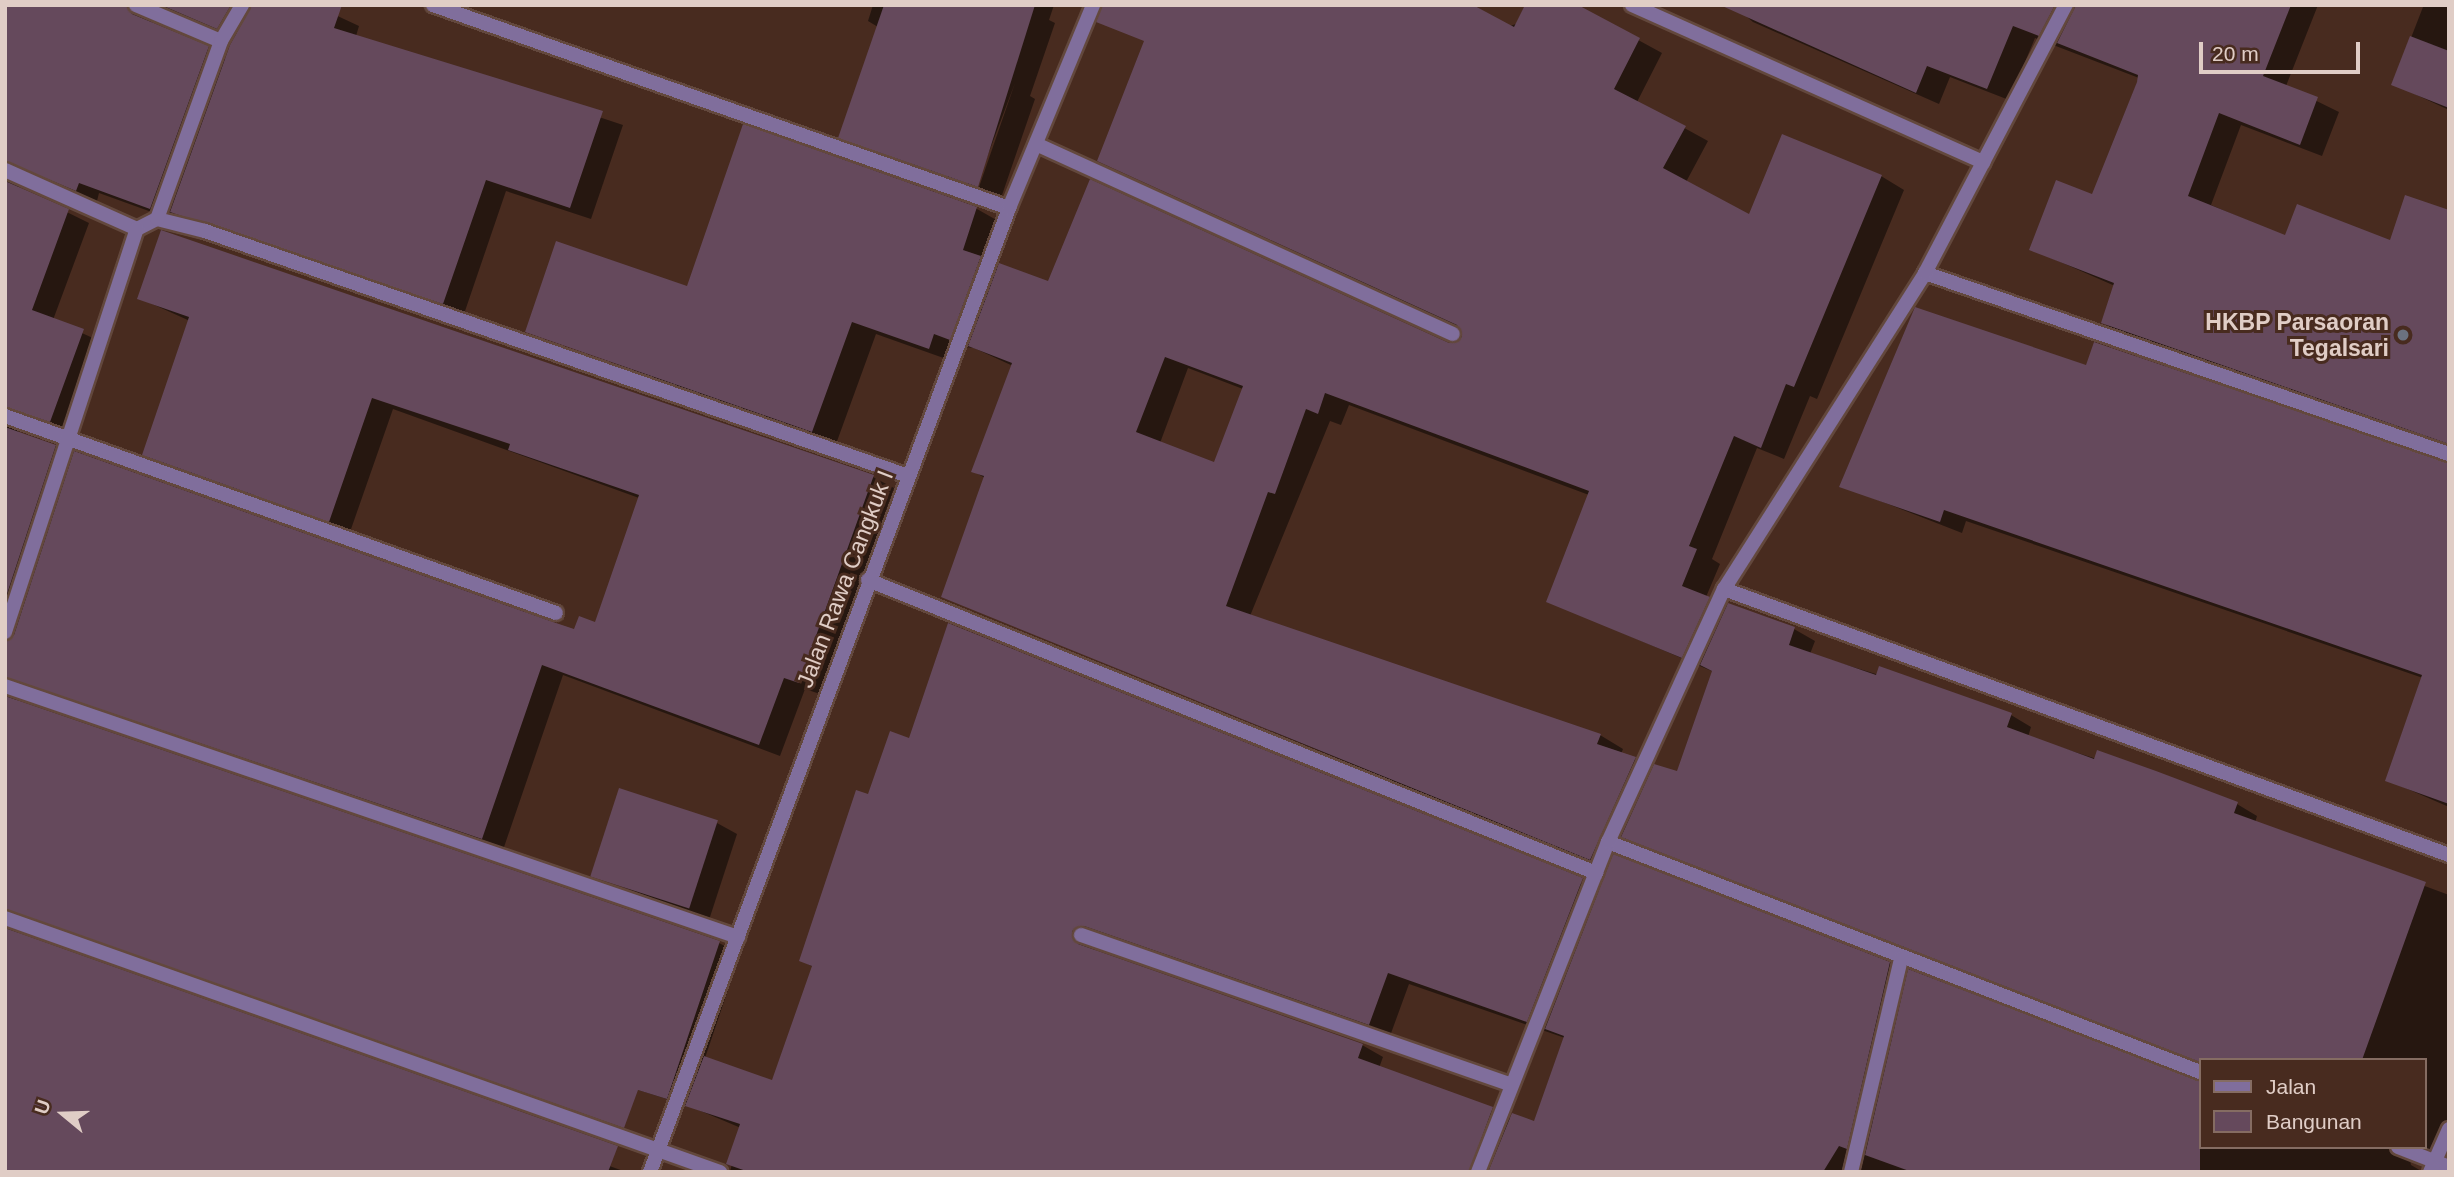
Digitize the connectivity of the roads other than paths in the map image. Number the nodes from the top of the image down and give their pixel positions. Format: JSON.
{"nodes":[{"id":1,"x":136,"y":5,"type":"edge"},
{"id":2,"x":242,"y":5,"type":"edge"},
{"id":3,"x":433,"y":5,"type":"edge"},
{"id":4,"x":1093,"y":5,"type":"edge"},
{"id":5,"x":1632,"y":5,"type":"edge"},
{"id":6,"x":2066,"y":5,"type":"edge"},
{"id":7,"x":221,"y":41,"type":"junction"},
{"id":8,"x":1036,"y":144,"type":"junction"},
{"id":9,"x":1983,"y":162,"type":"junction"},
{"id":10,"x":5,"y":170,"type":"edge"},
{"id":11,"x":1009,"y":208,"type":"junction"},
{"id":12,"x":157,"y":219,"type":"junction"},
{"id":13,"x":137,"y":229,"type":"junction"},
{"id":14,"x":1925,"y":273,"type":"junction"},
{"id":15,"x":1453,"y":334,"type":"dead end"},
{"id":16,"x":5,"y":416,"type":"edge"},
{"id":17,"x":66,"y":439,"type":"junction"},
{"id":18,"x":2449,"y":454,"type":"edge"},
{"id":19,"x":908,"y":475,"type":"junction"},
{"id":20,"x":868,"y":580,"type":"junction"},
{"id":21,"x":1724,"y":589,"type":"junction"},
{"id":22,"x":556,"y":613,"type":"dead end"},
{"id":23,"x":5,"y":632,"type":"edge"},
{"id":24,"x":5,"y":687,"type":"edge"},
{"id":25,"x":1608,"y":842,"type":"junction"},
{"id":26,"x":2449,"y":855,"type":"edge"},
{"id":27,"x":1596,"y":873,"type":"junction"},
{"id":28,"x":5,"y":918,"type":"edge"},
{"id":29,"x":1081,"y":935,"type":"dead end"},
{"id":30,"x":738,"y":937,"type":"junction"},
{"id":31,"x":1901,"y":958,"type":"junction"},
{"id":32,"x":2198,"y":1071,"type":"edge"},
{"id":33,"x":1508,"y":1084,"type":"junction"},
{"id":34,"x":2449,"y":1129,"type":"edge"},
{"id":35,"x":2402,"y":1149,"type":"edge"},
{"id":36,"x":659,"y":1150,"type":"junction"},
{"id":37,"x":2438,"y":1167,"type":"edge"},
{"id":38,"x":650,"y":1172,"type":"edge"},
{"id":39,"x":720,"y":1172,"type":"edge"},
{"id":40,"x":1478,"y":1172,"type":"edge"},
{"id":41,"x":1851,"y":1172,"type":"edge"}],
"edges":[{"from":1,"to":7,"type":"street"},
{"from":2,"to":7,"type":"street"},
{"from":3,"to":11,"type":"street"},
{"from":4,"to":8,"type":"street","name":"Jalan Rawa Cangkuk I"},
{"from":5,"to":9,"type":"street"},
{"from":6,"to":9,"type":"street"},
{"from":7,"to":12,"type":"street"},
{"from":8,"to":11,"type":"street","name":"Jalan Rawa Cangkuk I"},
{"from":8,"to":15,"type":"street"},
{"from":9,"to":14,"type":"street"},
{"from":10,"to":13,"type":"street"},
{"from":11,"to":19,"type":"street","name":"Jalan Rawa Cangkuk I"},
{"from":12,"to":13,"type":"street"},
{"from":12,"to":19,"type":"street"},
{"from":13,"to":17,"type":"street"},
{"from":14,"to":18,"type":"street"},
{"from":14,"to":21,"type":"street"},
{"from":16,"to":17,"type":"street"},
{"from":17,"to":22,"type":"street"},
{"from":17,"to":23,"type":"street"},
{"from":19,"to":20,"type":"street","name":"Jalan Rawa Cangkuk I"},
{"from":20,"to":27,"type":"street"},
{"from":20,"to":30,"type":"street","name":"Jalan Rawa Cangkuk I"},
{"from":21,"to":25,"type":"street"},
{"from":21,"to":26,"type":"street"},
{"from":24,"to":30,"type":"street"},
{"from":25,"to":27,"type":"street"},
{"from":25,"to":31,"type":"street"},
{"from":27,"to":33,"type":"street"},
{"from":28,"to":36,"type":"street"},
{"from":29,"to":33,"type":"street"},
{"from":30,"to":36,"type":"street","name":"Jalan Rawa Cangkuk I"},
{"from":31,"to":32,"type":"street"},
{"from":31,"to":41,"type":"street"},
{"from":33,"to":40,"type":"street"},
{"from":34,"to":37,"type":"street"},
{"from":35,"to":37,"type":"street"},
{"from":36,"to":38,"type":"street","name":"Jalan Rawa Cangkuk I"},
{"from":36,"to":39,"type":"street"}]}
